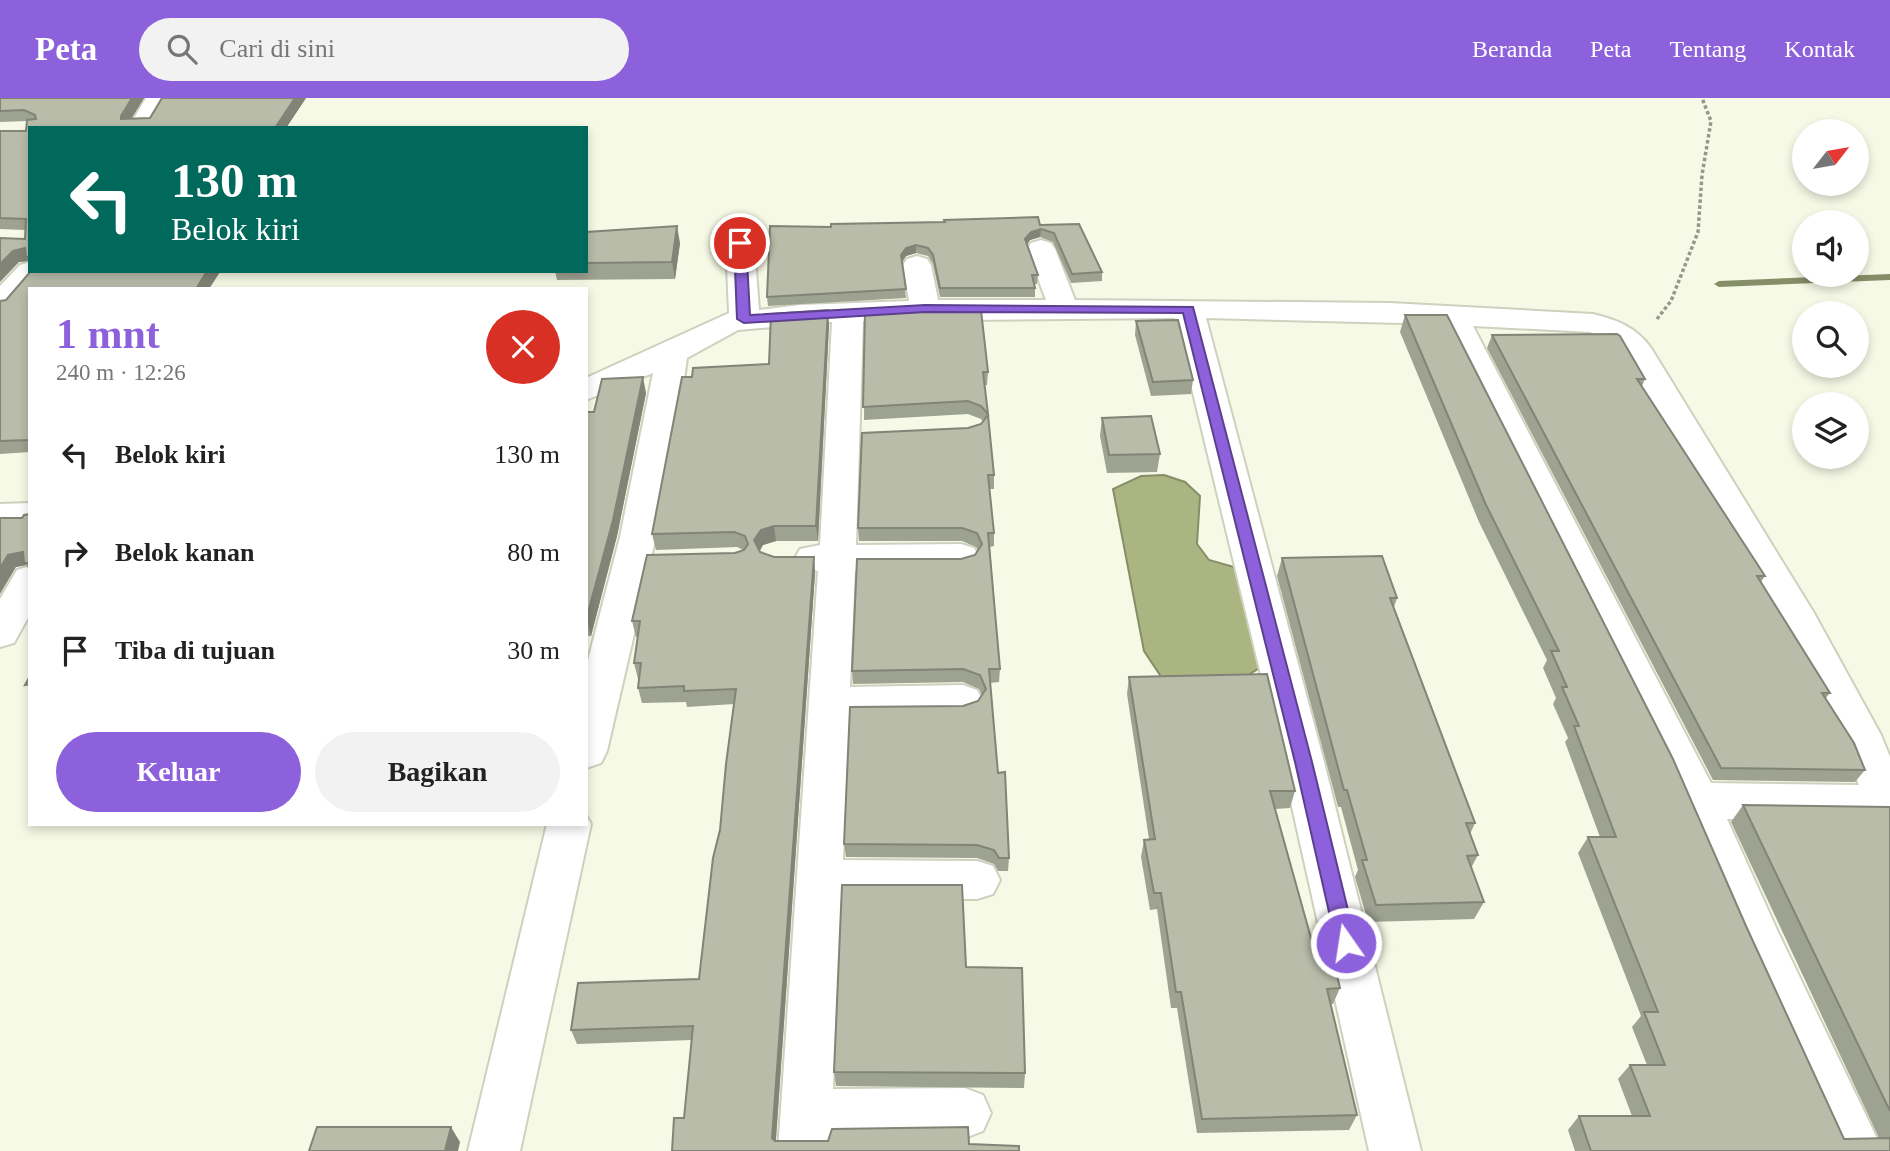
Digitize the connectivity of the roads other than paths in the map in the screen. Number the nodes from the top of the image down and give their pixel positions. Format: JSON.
{"nodes":[{"id":1,"x":158,"y":98,"type":"edge"},
{"id":2,"x":141,"y":126,"type":"edge"},
{"id":3,"x":740,"y":243,"type":"dead end"},
{"id":4,"x":1041,"y":249,"type":"dead end"},
{"id":5,"x":917,"y":265,"type":"dead end"},
{"id":6,"x":28,"y":273,"type":"edge"},
{"id":7,"x":0,"y":304,"type":"edge"},
{"id":8,"x":925,"y":309,"type":"junction"},
{"id":9,"x":1064,"y":309,"type":"junction"},
{"id":10,"x":1188,"y":309,"type":"junction"},
{"id":11,"x":848,"y":313,"type":"junction"},
{"id":12,"x":1452,"y":315,"type":"junction"},
{"id":13,"x":744,"y":319,"type":"junction"},
{"id":14,"x":672,"y":353,"type":"junction"},
{"id":15,"x":588,"y":389,"type":"edge"},
{"id":16,"x":28,"y":514,"type":"edge"},
{"id":17,"x":0,"y":516,"type":"edge"},
{"id":18,"x":778,"y":557,"type":"edge"},
{"id":19,"x":961,"y":557,"type":"edge"},
{"id":20,"x":836,"y":559,"type":"junction"},
{"id":21,"x":28,"y":583,"type":"edge"},
{"id":22,"x":0,"y":634,"type":"edge"},
{"id":23,"x":963,"y":701,"type":"dead end"},
{"id":24,"x":829,"y":703,"type":"junction"},
{"id":25,"x":588,"y":733,"type":"edge"},
{"id":26,"x":1697,"y":801,"type":"junction"},
{"id":27,"x":1889,"y":805,"type":"edge"},
{"id":28,"x":569,"y":826,"type":"edge"},
{"id":29,"x":819,"y":879,"type":"junction"},
{"id":30,"x":977,"y":880,"type":"dead end"},
{"id":31,"x":965,"y":1113,"type":"dead end"},
{"id":32,"x":805,"y":1132,"type":"edge"},
{"id":33,"x":494,"y":1151,"type":"edge"},
{"id":34,"x":1395,"y":1151,"type":"edge"},
{"id":35,"x":1857,"y":1151,"type":"edge"}],
"edges":[{"from":1,"to":2,"type":"street"},
{"from":3,"to":13,"type":"street"},
{"from":4,"to":9,"type":"street"},
{"from":5,"to":8,"type":"street"},
{"from":6,"to":7,"type":"street"},
{"from":8,"to":9,"type":"street"},
{"from":8,"to":11,"type":"street"},
{"from":9,"to":10,"type":"street"},
{"from":10,"to":12,"type":"street"},
{"from":10,"to":34,"type":"street"},
{"from":11,"to":13,"type":"street"},
{"from":11,"to":20,"type":"street"},
{"from":12,"to":26,"type":"street"},
{"from":12,"to":27,"type":"street"},
{"from":13,"to":14,"type":"street"},
{"from":14,"to":15,"type":"street"},
{"from":14,"to":25,"type":"street"},
{"from":16,"to":17,"type":"street"},
{"from":18,"to":20,"type":"street"},
{"from":19,"to":20,"type":"street"},
{"from":20,"to":24,"type":"street"},
{"from":21,"to":22,"type":"street"},
{"from":23,"to":24,"type":"street"},
{"from":24,"to":29,"type":"street"},
{"from":26,"to":27,"type":"street"},
{"from":26,"to":35,"type":"street"},
{"from":28,"to":33,"type":"street"},
{"from":29,"to":30,"type":"street"},
{"from":29,"to":32,"type":"street"},
{"from":31,"to":32,"type":"street"}]}
